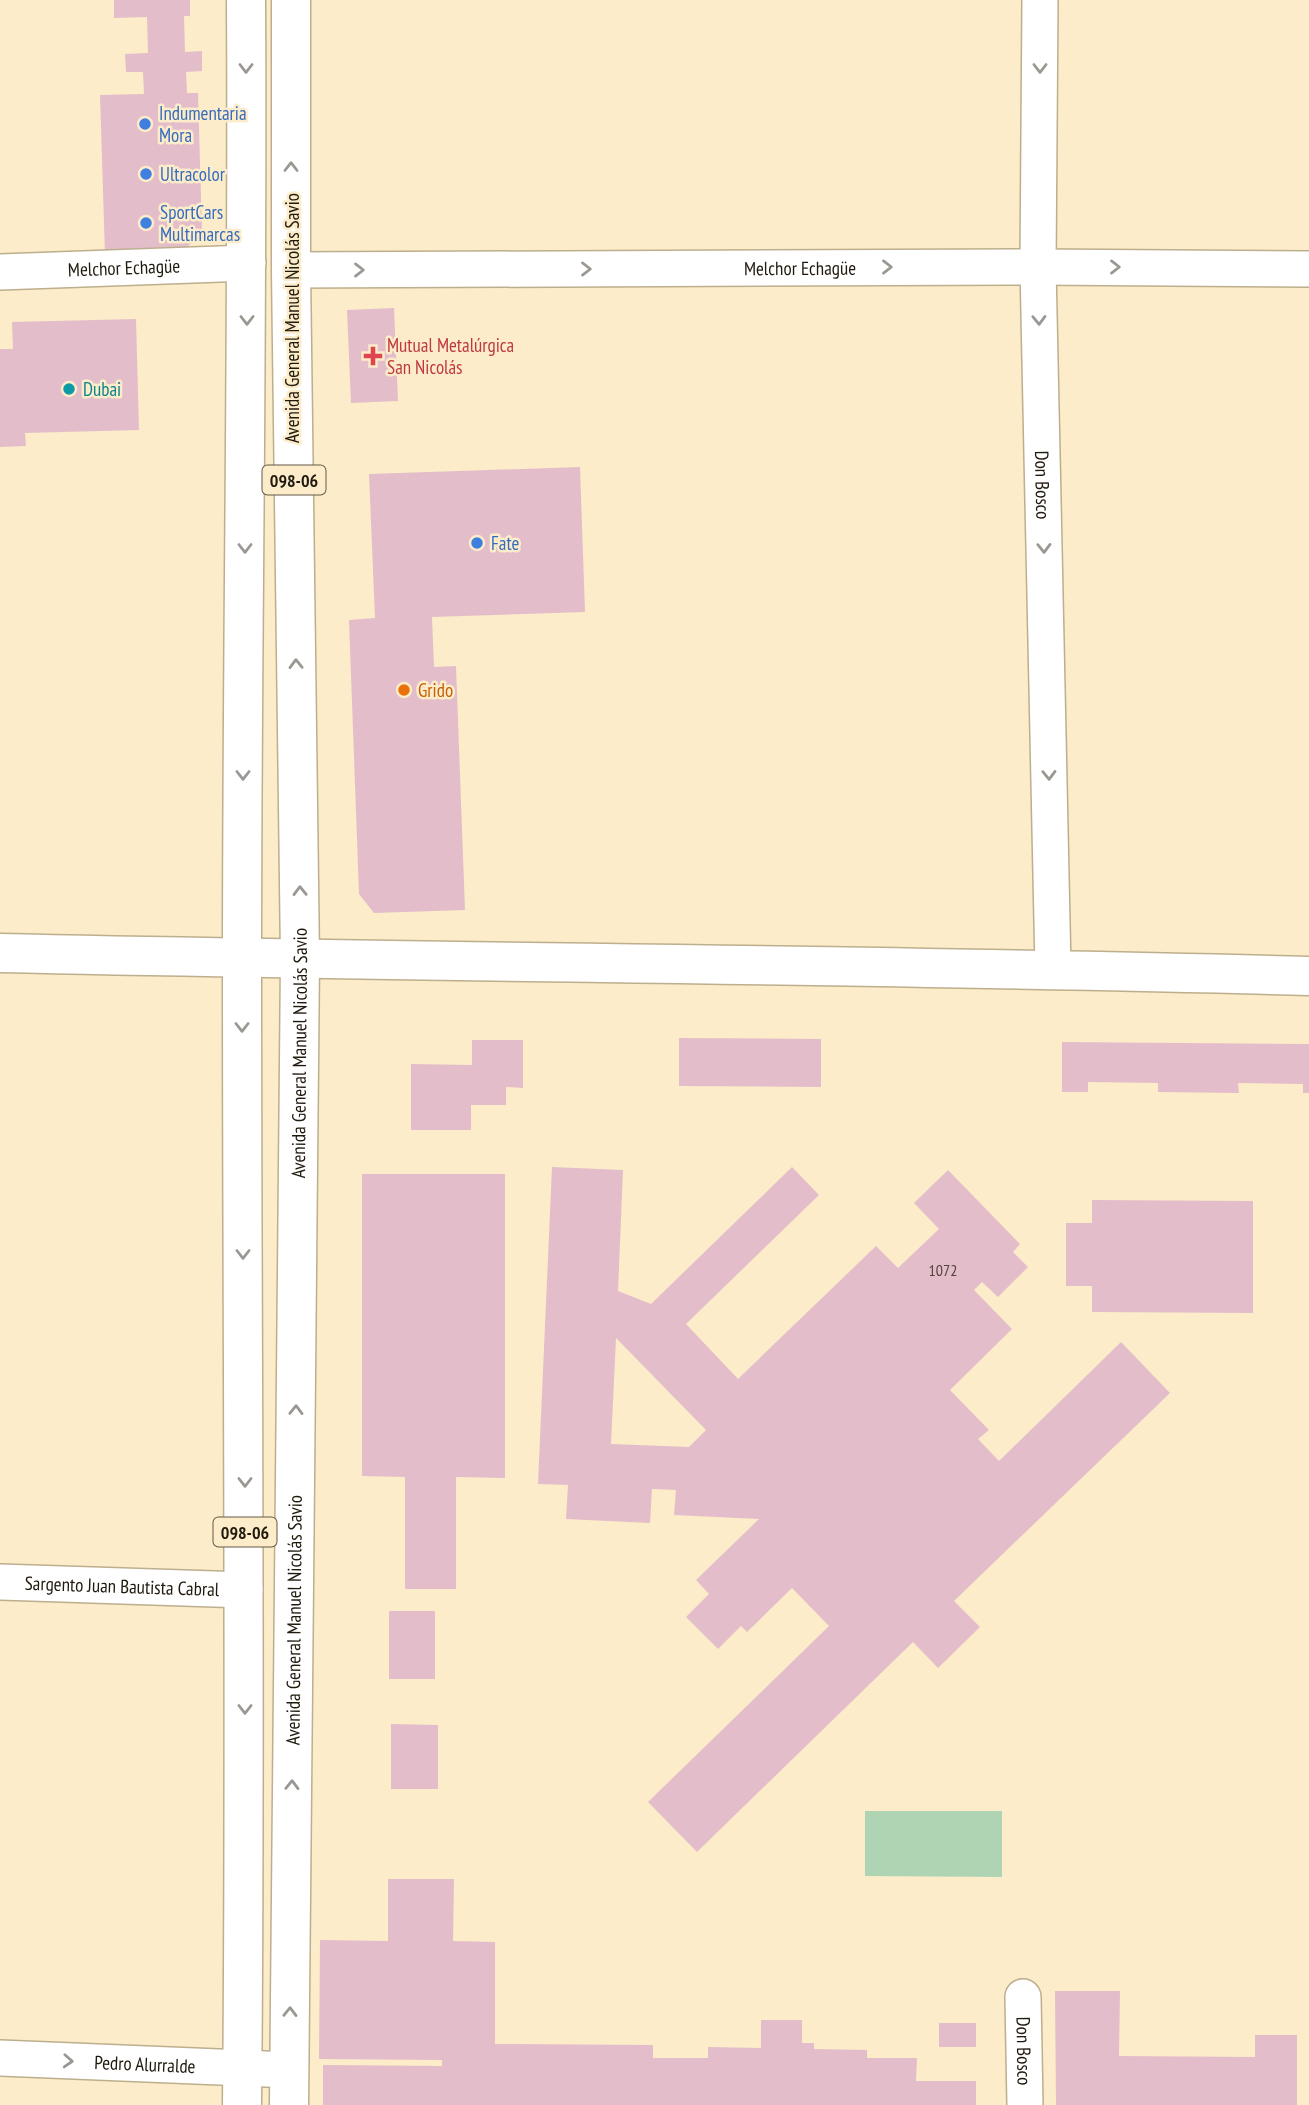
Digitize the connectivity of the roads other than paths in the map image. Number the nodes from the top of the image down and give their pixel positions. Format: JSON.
{"nodes":[{"id":1,"x":246,"y":0,"type":"edge"},
{"id":2,"x":292,"y":0,"type":"edge"},
{"id":3,"x":1040,"y":0,"type":"edge"},
{"id":4,"x":248,"y":263,"type":"junction"},
{"id":5,"x":1038,"y":267,"type":"junction"},
{"id":6,"x":1309,"y":269,"type":"edge"},
{"id":7,"x":291,"y":270,"type":"junction"},
{"id":8,"x":0,"y":272,"type":"edge"},
{"id":9,"x":0,"y":953,"type":"edge"},
{"id":10,"x":242,"y":958,"type":"junction"},
{"id":11,"x":300,"y":960,"type":"junction"},
{"id":12,"x":1053,"y":969,"type":"junction"},
{"id":13,"x":1309,"y":976,"type":"edge"},
{"id":14,"x":0,"y":1582,"type":"edge"},
{"id":15,"x":245,"y":1590,"type":"junction"},
{"id":16,"x":1023,"y":1997,"type":"dead end"},
{"id":17,"x":0,"y":2058,"type":"edge"},
{"id":18,"x":242,"y":2087,"type":"edge"},
{"id":19,"x":289,"y":2087,"type":"edge"},
{"id":20,"x":1025,"y":2105,"type":"edge"}],
"edges":[{"from":1,"to":4,"type":"main road","number":"098-06","one_way":true},
{"from":7,"to":2,"type":"main road","name":"Avenida General Manuel Nicolás Savio","number":"098-06","one_way":true},
{"from":3,"to":5,"type":"street","name":"Don Bosco","one_way":true},
{"from":4,"to":8,"type":"street","name":"Melchor Echagüe"},
{"from":4,"to":10,"type":"main road","number":"098-06","one_way":true},
{"from":5,"to":6,"type":"street","name":"Melchor Echagüe","one_way":true},
{"from":7,"to":5,"type":"street","name":"Melchor Echagüe","one_way":true},
{"from":5,"to":12,"type":"street","name":"Don Bosco","one_way":true},
{"from":11,"to":7,"type":"main road","name":"Avenida General Manuel Nicolás Savio","number":"098-06","one_way":true},
{"from":9,"to":10,"type":"main road"},
{"from":10,"to":11,"type":"main road"},
{"from":10,"to":15,"type":"main road","number":"098-06","one_way":true},
{"from":11,"to":12,"type":"main road"},
{"from":19,"to":11,"type":"main road","name":"Avenida General Manuel Nicolás Savio","number":"098-06","one_way":true},
{"from":12,"to":13,"type":"main road"},
{"from":14,"to":15,"type":"street","name":"Sargento Juan Bautista Cabral"},
{"from":15,"to":18,"type":"main road","number":"098-06","one_way":true},
{"from":16,"to":20,"type":"street","name":"Don Bosco"},
{"from":17,"to":18,"type":"street","name":"Pedro Alurralde","one_way":true},
{"from":18,"to":19,"type":"street","name":"Pedro Alurralde"}]}
